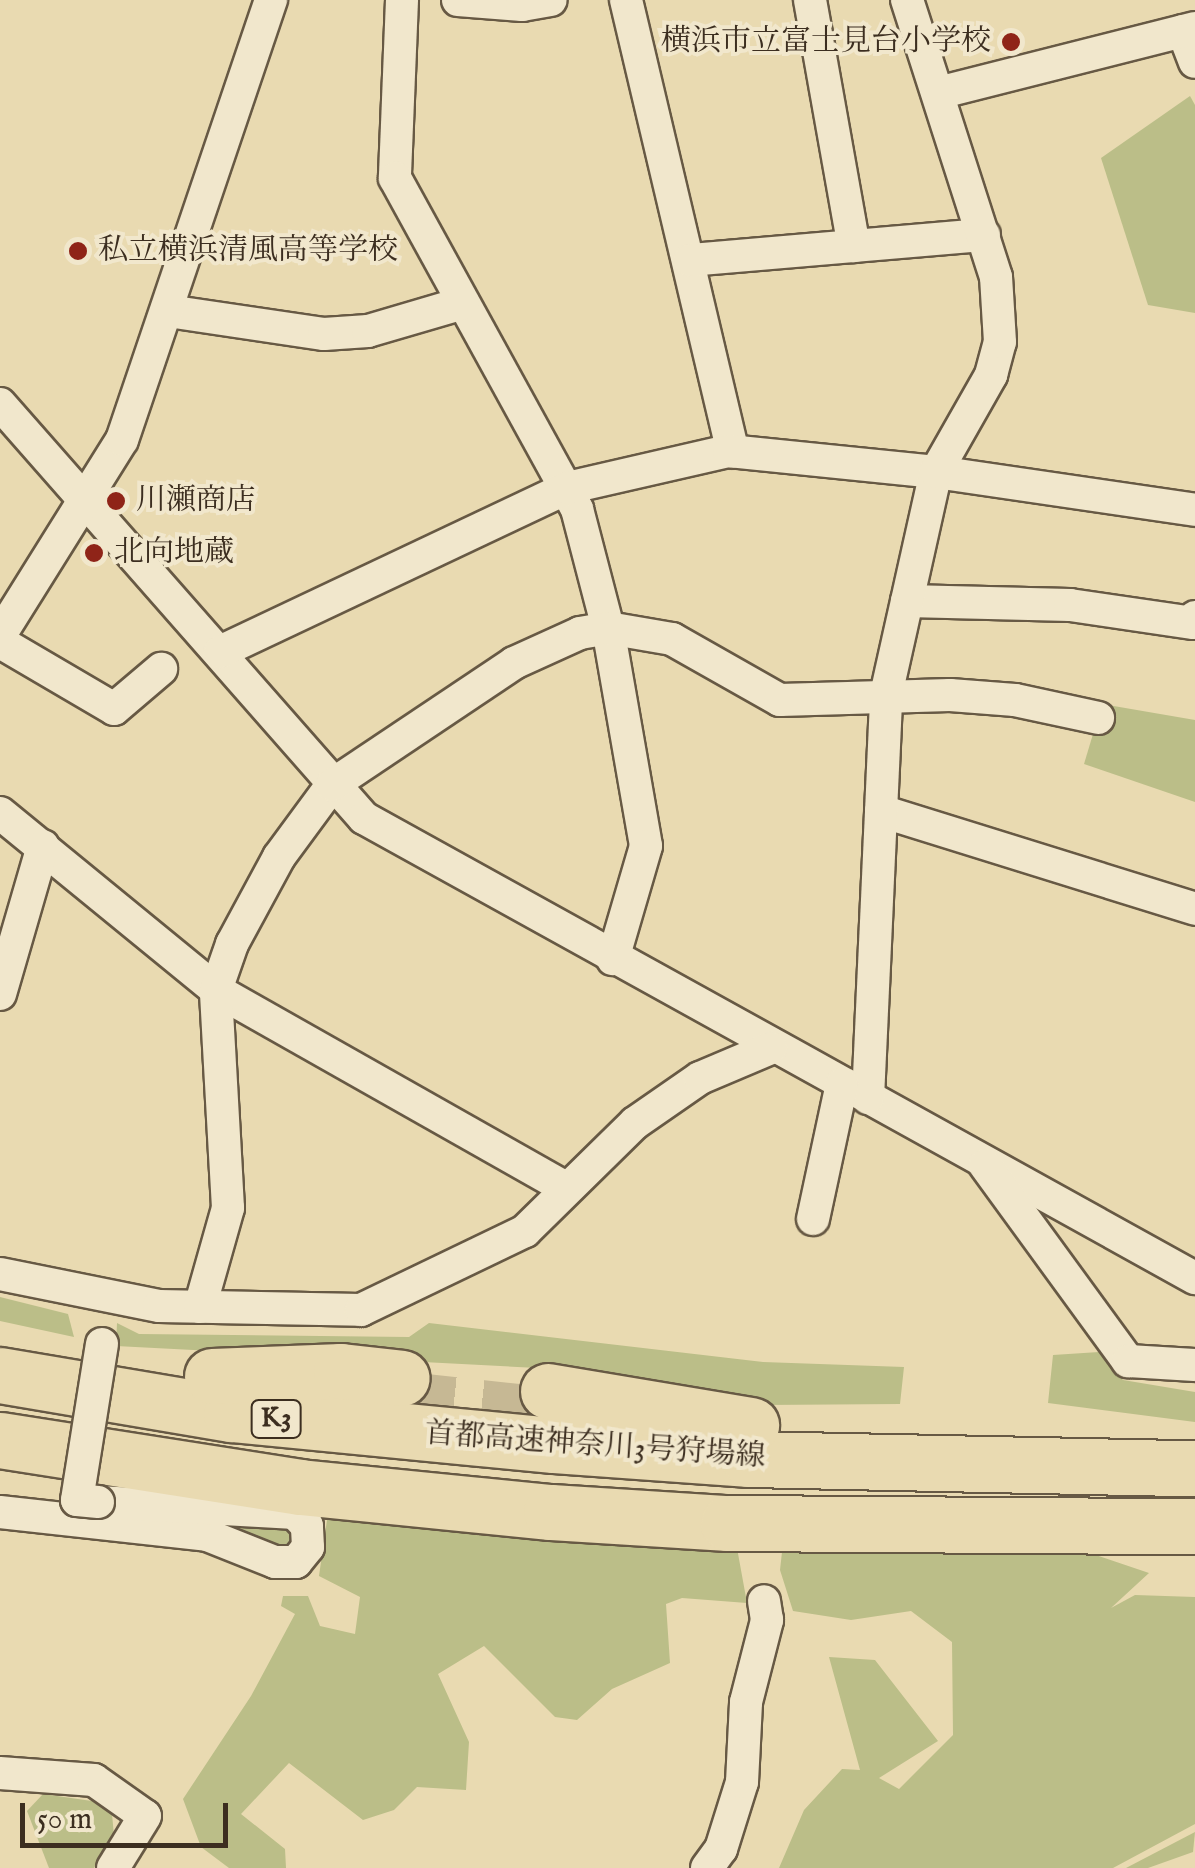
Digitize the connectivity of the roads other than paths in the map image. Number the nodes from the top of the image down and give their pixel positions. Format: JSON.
{"nodes":[{"id":1,"x":271,"y":0,"type":"edge"},
{"id":2,"x":402,"y":0,"type":"edge"},
{"id":3,"x":458,"y":0,"type":"edge"},
{"id":4,"x":552,"y":0,"type":"edge"},
{"id":5,"x":626,"y":0,"type":"edge"},
{"id":6,"x":810,"y":0,"type":"edge"},
{"id":7,"x":908,"y":0,"type":"edge"},
{"id":8,"x":1189,"y":29,"type":"edge"},
{"id":9,"x":1195,"y":62,"type":"edge"},
{"id":10,"x":938,"y":93,"type":"junction"},
{"id":11,"x":984,"y":234,"type":"junction"},
{"id":12,"x":854,"y":246,"type":"junction"},
{"id":13,"x":690,"y":260,"type":"junction"},
{"id":14,"x":463,"y":302,"type":"junction"},
{"id":15,"x":168,"y":311,"type":"junction"},
{"id":16,"x":0,"y":404,"type":"edge"},
{"id":17,"x":733,"y":452,"type":"junction"},
{"id":18,"x":936,"y":472,"type":"junction"},
{"id":19,"x":567,"y":488,"type":"junction"},
{"id":20,"x":85,"y":501,"type":"junction"},
{"id":21,"x":1195,"y":510,"type":"edge"},
{"id":22,"x":908,"y":600,"type":"junction"},
{"id":23,"x":1195,"y":616,"type":"edge"},
{"id":24,"x":608,"y":628,"type":"junction"},
{"id":25,"x":0,"y":638,"type":"edge"},
{"id":26,"x":220,"y":652,"type":"junction"},
{"id":27,"x":161,"y":669,"type":"dead end"},
{"id":28,"x":886,"y":695,"type":"junction"},
{"id":29,"x":1098,"y":718,"type":"dead end"},
{"id":30,"x":332,"y":786,"type":"junction"},
{"id":31,"x":881,"y":811,"type":"junction"},
{"id":32,"x":0,"y":813,"type":"edge"},
{"id":33,"x":44,"y":846,"type":"junction"},
{"id":34,"x":1195,"y":909,"type":"edge"},
{"id":35,"x":613,"y":959,"type":"junction"},
{"id":36,"x":216,"y":990,"type":"junction"},
{"id":37,"x":0,"y":994,"type":"edge"},
{"id":38,"x":771,"y":1048,"type":"junction"},
{"id":39,"x":855,"y":1091,"type":"junction"},
{"id":40,"x":982,"y":1161,"type":"junction"},
{"id":41,"x":564,"y":1187,"type":"junction"},
{"id":42,"x":814,"y":1219,"type":"dead end"},
{"id":43,"x":0,"y":1274,"type":"edge"},
{"id":44,"x":1194,"y":1274,"type":"edge"},
{"id":45,"x":109,"y":1297,"type":"junction"},
{"id":46,"x":200,"y":1307,"type":"junction"},
{"id":47,"x":0,"y":1340,"type":"edge"},
{"id":48,"x":1195,"y":1365,"type":"edge"},
{"id":49,"x":0,"y":1375,"type":"edge"},
{"id":50,"x":401,"y":1388,"type":"tunnel mouth"},
{"id":51,"x":0,"y":1412,"type":"edge"},
{"id":52,"x":0,"y":1440,"type":"edge"},
{"id":53,"x":1195,"y":1448,"type":"edge"},
{"id":54,"x":552,"y":1449,"type":"junction"},
{"id":55,"x":1195,"y":1468,"type":"edge"},
{"id":56,"x":883,"y":1479,"type":"junction"},
{"id":57,"x":1195,"y":1508,"type":"edge"},
{"id":58,"x":0,"y":1512,"type":"edge"},
{"id":59,"x":1195,"y":1526,"type":"edge"},
{"id":60,"x":764,"y":1601,"type":"dead end"},
{"id":61,"x":0,"y":1773,"type":"edge"},
{"id":62,"x":113,"y":1868,"type":"edge"},
{"id":63,"x":707,"y":1868,"type":"edge"}],
"edges":[{"from":1,"to":15,"type":"street"},
{"from":2,"to":14,"type":"street"},
{"from":3,"to":4,"type":"street"},
{"from":5,"to":13,"type":"street"},
{"from":6,"to":12,"type":"street"},
{"from":7,"to":10,"type":"street"},
{"from":8,"to":9,"type":"street"},
{"from":8,"to":10,"type":"street"},
{"from":10,"to":11,"type":"street"},
{"from":11,"to":12,"type":"street"},
{"from":11,"to":18,"type":"street"},
{"from":12,"to":13,"type":"street"},
{"from":13,"to":17,"type":"street"},
{"from":14,"to":15,"type":"street"},
{"from":14,"to":19,"type":"street"},
{"from":15,"to":20,"type":"street"},
{"from":16,"to":20,"type":"street"},
{"from":17,"to":18,"type":"street"},
{"from":17,"to":19,"type":"street"},
{"from":18,"to":21,"type":"street"},
{"from":18,"to":22,"type":"street"},
{"from":19,"to":24,"type":"street"},
{"from":19,"to":26,"type":"street"},
{"from":20,"to":25,"type":"street"},
{"from":20,"to":26,"type":"street"},
{"from":22,"to":23,"type":"street"},
{"from":22,"to":28,"type":"street"},
{"from":24,"to":28,"type":"street"},
{"from":24,"to":30,"type":"street"},
{"from":24,"to":35,"type":"street"},
{"from":25,"to":27,"type":"street"},
{"from":26,"to":30,"type":"street"},
{"from":28,"to":29,"type":"street"},
{"from":28,"to":31,"type":"street"},
{"from":30,"to":35,"type":"street"},
{"from":30,"to":36,"type":"street"},
{"from":31,"to":34,"type":"street"},
{"from":31,"to":39,"type":"street"},
{"from":32,"to":33,"type":"street"},
{"from":33,"to":36,"type":"street"},
{"from":33,"to":37,"type":"street"},
{"from":35,"to":38,"type":"street"},
{"from":36,"to":41,"type":"street"},
{"from":36,"to":46,"type":"street"},
{"from":38,"to":39,"type":"street"},
{"from":38,"to":41,"type":"street"},
{"from":39,"to":40,"type":"street"},
{"from":39,"to":42,"type":"street"},
{"from":40,"to":44,"type":"street"},
{"from":40,"to":48,"type":"street"},
{"from":41,"to":46,"type":"street"},
{"from":43,"to":45,"type":"street"},
{"from":45,"to":46,"type":"street"},
{"from":45,"to":58,"type":"street","bridge":true},
{"from":47,"to":50,"type":"highway"},
{"from":49,"to":54,"type":"highway","name":"首都高速神奈川3号狩場線","number":"K3"},
{"from":51,"to":54,"type":"highway","name":"首都高速神奈川3号狩場線","number":"K3"},
{"from":52,"to":54,"type":"highway"},
{"from":53,"to":56,"type":"highway"},
{"from":54,"to":56,"type":"highway","name":"首都高速神奈川3号狩場線","number":"K3"},
{"from":54,"to":56,"type":"highway"},
{"from":55,"to":56,"type":"highway","name":"首都高速神奈川3号狩場線","number":"K3"},
{"from":56,"to":57,"type":"highway","name":"首都高速神奈川3号狩場線","number":"K3"},
{"from":56,"to":59,"type":"highway"},
{"from":60,"to":63,"type":"street"},
{"from":61,"to":62,"type":"street"}]}
